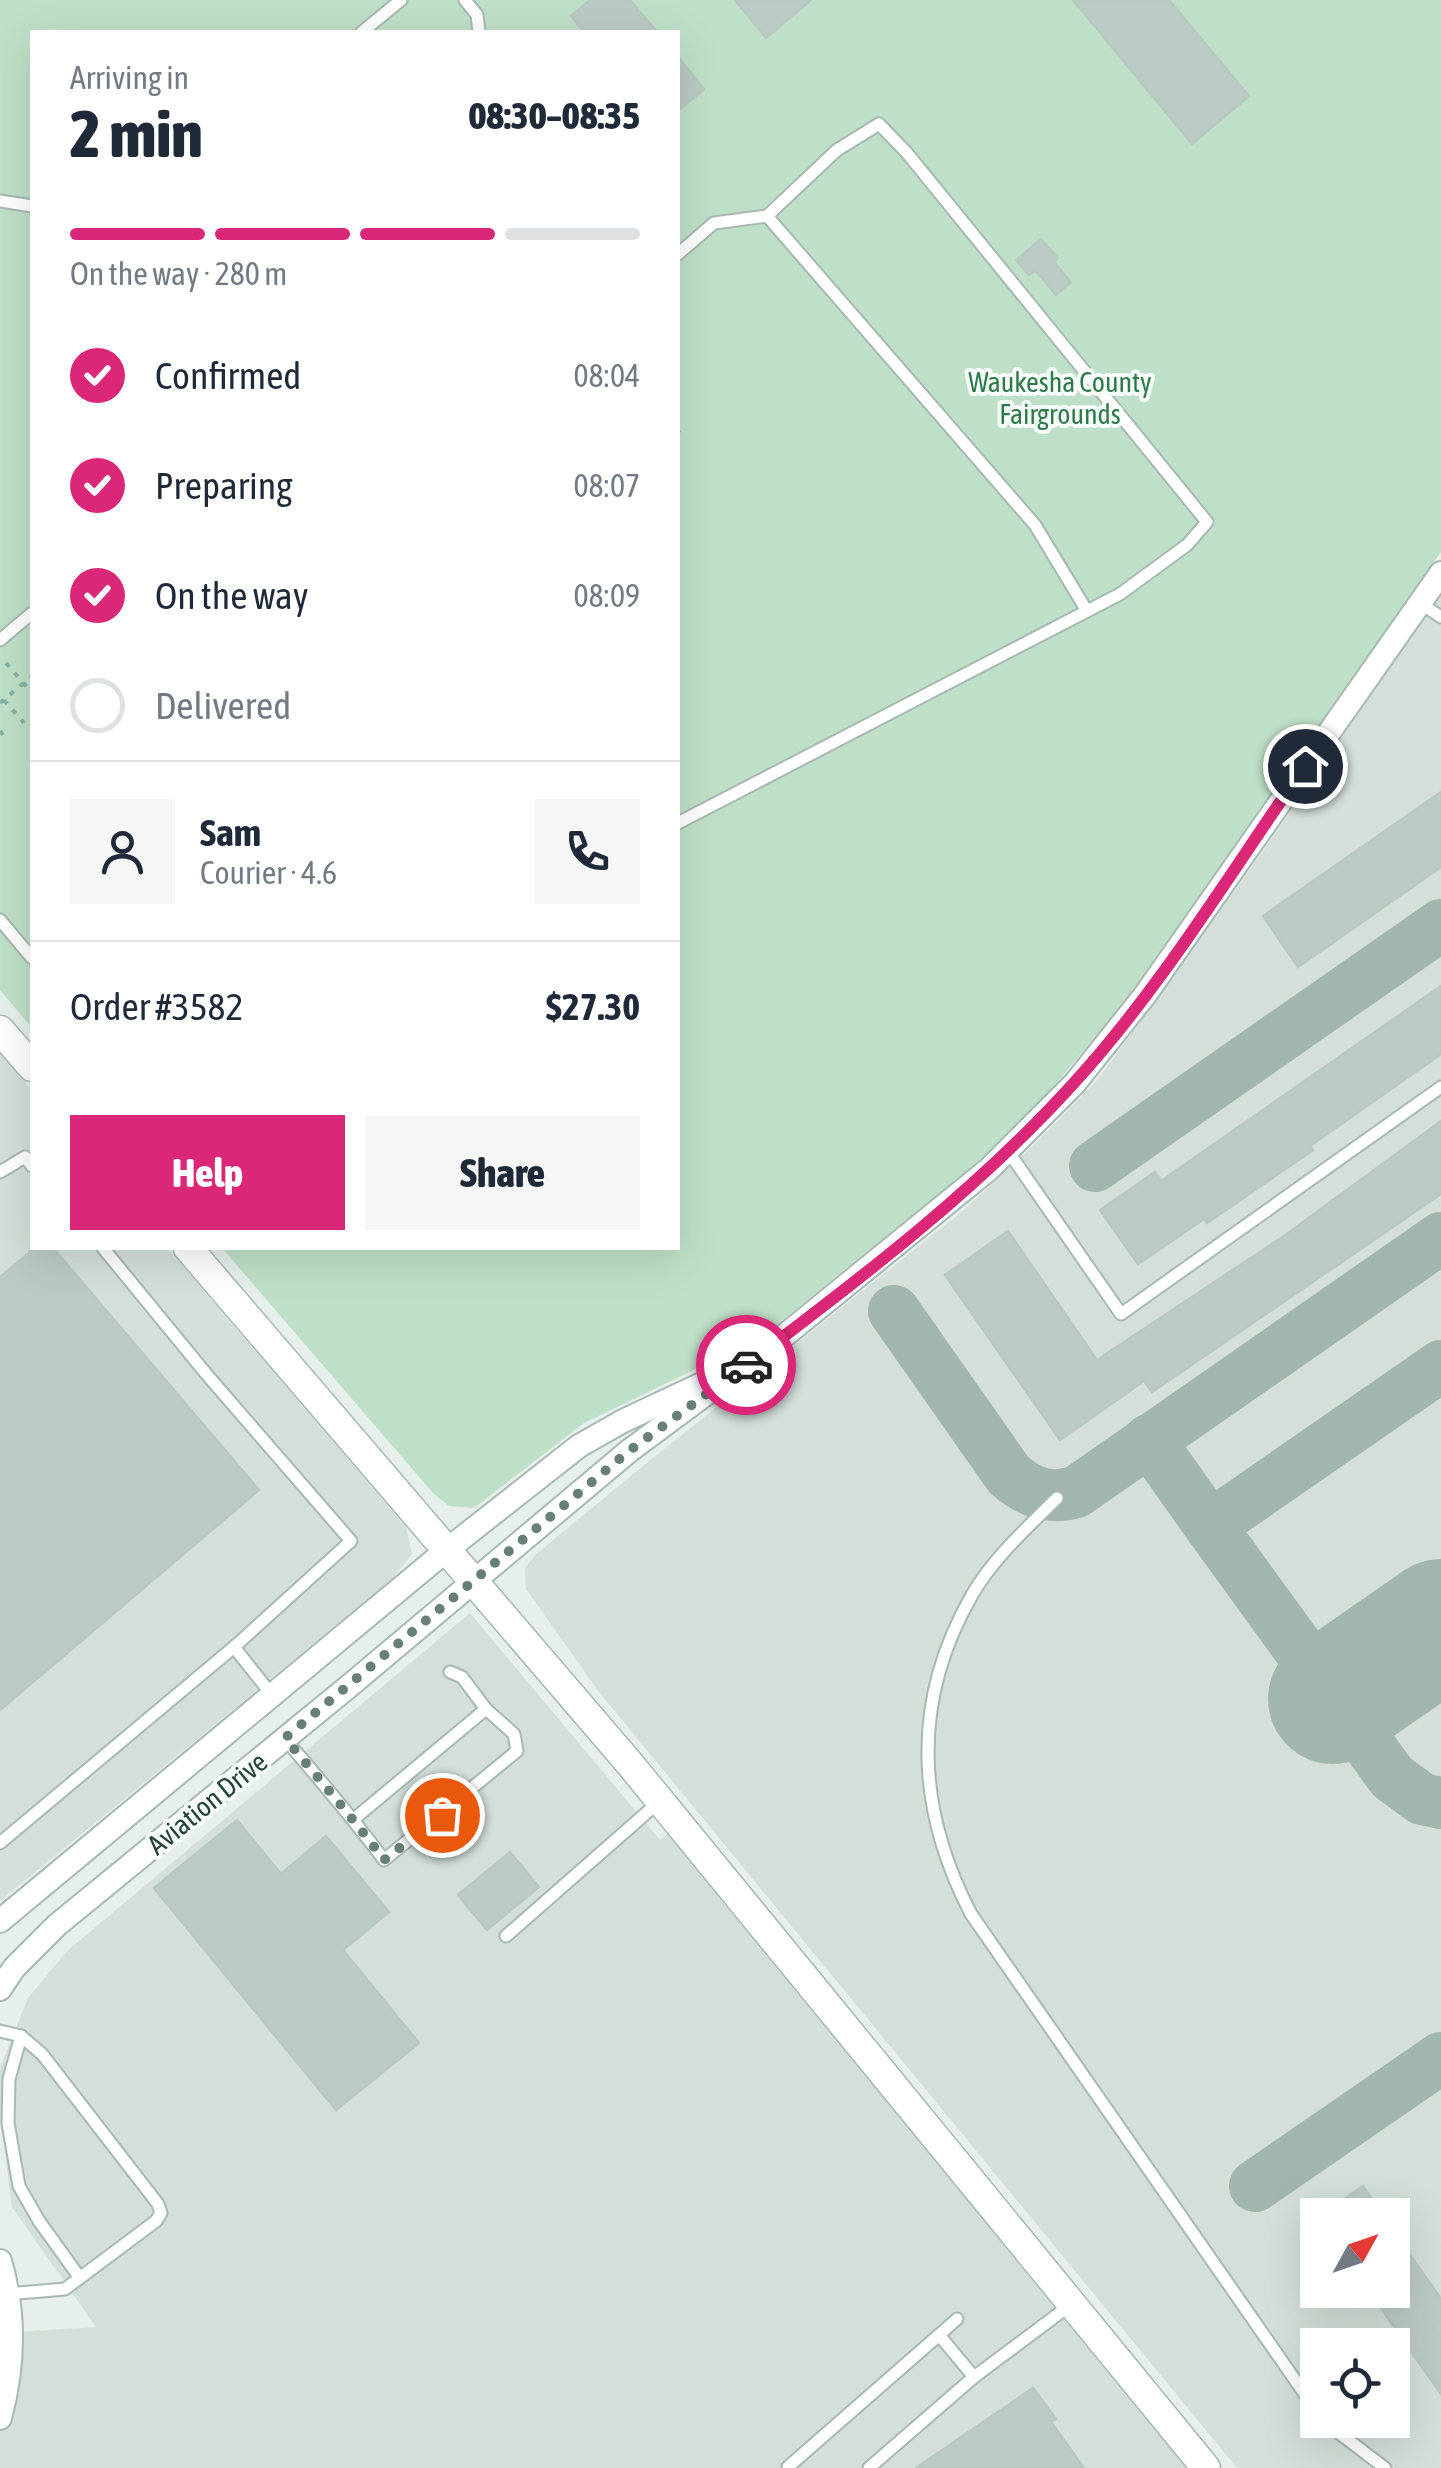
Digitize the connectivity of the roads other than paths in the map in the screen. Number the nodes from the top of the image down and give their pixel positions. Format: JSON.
{"nodes":[{"id":1,"x":401,"y":0,"type":"edge"},
{"id":2,"x":465,"y":0,"type":"edge"},
{"id":3,"x":364,"y":30,"type":"edge"},
{"id":4,"x":479,"y":30,"type":"edge"},
{"id":5,"x":0,"y":201,"type":"edge"},
{"id":6,"x":30,"y":206,"type":"edge"},
{"id":7,"x":767,"y":216,"type":"junction"},
{"id":8,"x":680,"y":252,"type":"edge"},
{"id":9,"x":1441,"y":573,"type":"edge"},
{"id":10,"x":1420,"y":603,"type":"junction"},
{"id":11,"x":1087,"y":611,"type":"junction"},
{"id":12,"x":30,"y":615,"type":"edge"},
{"id":13,"x":1441,"y":617,"type":"edge"},
{"id":14,"x":0,"y":640,"type":"edge"},
{"id":15,"x":680,"y":822,"type":"edge"},
{"id":16,"x":0,"y":920,"type":"edge"},
{"id":17,"x":30,"y":956,"type":"edge"},
{"id":18,"x":0,"y":1030,"type":"edge"},
{"id":19,"x":30,"y":1065,"type":"edge"},
{"id":20,"x":1441,"y":1088,"type":"edge"},
{"id":21,"x":1008,"y":1151,"type":"junction"},
{"id":22,"x":30,"y":1160,"type":"edge"},
{"id":23,"x":0,"y":1172,"type":"edge"},
{"id":24,"x":106,"y":1250,"type":"edge"},
{"id":25,"x":190,"y":1250,"type":"edge"},
{"id":26,"x":750,"y":1362,"type":"junction"},
{"id":27,"x":1057,"y":1498,"type":"dead end"},
{"id":28,"x":448,"y":1549,"type":"junction"},
{"id":29,"x":474,"y":1581,"type":"junction"},
{"id":30,"x":234,"y":1647,"type":"junction"},
{"id":31,"x":450,"y":1672,"type":"dead end"},
{"id":32,"x":272,"y":1695,"type":"junction"},
{"id":33,"x":486,"y":1709,"type":"junction"},
{"id":34,"x":292,"y":1733,"type":"junction"},
{"id":35,"x":660,"y":1801,"type":"junction"},
{"id":36,"x":354,"y":1819,"type":"junction"},
{"id":37,"x":0,"y":1843,"type":"edge"},
{"id":38,"x":0,"y":1920,"type":"edge"},
{"id":39,"x":506,"y":1936,"type":"dead end"},
{"id":40,"x":0,"y":1990,"type":"edge"},
{"id":41,"x":0,"y":2031,"type":"edge"},
{"id":42,"x":21,"y":2036,"type":"junction"},
{"id":43,"x":0,"y":2260,"type":"edge"},
{"id":44,"x":80,"y":2278,"type":"junction"},
{"id":45,"x":4,"y":2294,"type":"edge"},
{"id":46,"x":1072,"y":2303,"type":"junction"},
{"id":47,"x":956,"y":2319,"type":"dead end"},
{"id":48,"x":938,"y":2335,"type":"junction"},
{"id":49,"x":974,"y":2377,"type":"junction"},
{"id":50,"x":1300,"y":2387,"type":"edge"},
{"id":51,"x":0,"y":2418,"type":"edge"},
{"id":52,"x":1346,"y":2438,"type":"edge"},
{"id":53,"x":788,"y":2467,"type":"edge"},
{"id":54,"x":869,"y":2468,"type":"edge"},
{"id":55,"x":1206,"y":2468,"type":"edge"},
{"id":56,"x":1385,"y":2468,"type":"edge"}],
"edges":[{"from":1,"to":3,"type":"lane"},
{"from":2,"to":4,"type":"lane"},
{"from":5,"to":6,"type":"lane"},
{"from":7,"to":8,"type":"lane"},
{"from":7,"to":11,"type":"lane"},
{"from":7,"to":11,"type":"lane"},
{"from":9,"to":10,"type":"street","name":"Aviation Drive"},
{"from":10,"to":13,"type":"lane"},
{"from":10,"to":21,"type":"street","name":"Aviation Drive"},
{"from":11,"to":15,"type":"lane"},
{"from":12,"to":14,"type":"lane"},
{"from":16,"to":17,"type":"lane"},
{"from":18,"to":19,"type":"street"},
{"from":20,"to":21,"type":"lane"},
{"from":21,"to":26,"type":"street","name":"Aviation Drive"},
{"from":22,"to":23,"type":"lane"},
{"from":24,"to":30,"type":"lane"},
{"from":25,"to":28,"type":"street"},
{"from":26,"to":28,"type":"street","name":"Aviation Drive"},
{"from":26,"to":29,"type":"street","name":"Aviation Drive"},
{"from":27,"to":50,"type":"lane"},
{"from":28,"to":29,"type":"street"},
{"from":28,"to":32,"type":"street","name":"Aviation Drive"},
{"from":29,"to":34,"type":"street","name":"Aviation Drive"},
{"from":29,"to":35,"type":"street"},
{"from":30,"to":32,"type":"lane"},
{"from":30,"to":37,"type":"lane"},
{"from":31,"to":33,"type":"lane"},
{"from":32,"to":34,"type":"street"},
{"from":32,"to":38,"type":"street","name":"Aviation Drive"},
{"from":33,"to":36,"type":"lane"},
{"from":33,"to":36,"type":"lane"},
{"from":34,"to":36,"type":"lane"},
{"from":34,"to":40,"type":"street","name":"Aviation Drive"},
{"from":35,"to":39,"type":"lane"},
{"from":35,"to":46,"type":"street"},
{"from":41,"to":42,"type":"lane"},
{"from":42,"to":44,"type":"lane"},
{"from":42,"to":44,"type":"lane"},
{"from":43,"to":45,"type":"street"},
{"from":44,"to":45,"type":"lane"},
{"from":45,"to":51,"type":"street"},
{"from":46,"to":49,"type":"lane"},
{"from":46,"to":55,"type":"street"},
{"from":47,"to":48,"type":"lane"},
{"from":48,"to":49,"type":"lane"},
{"from":48,"to":53,"type":"lane"},
{"from":49,"to":54,"type":"lane"},
{"from":52,"to":56,"type":"lane"}]}
